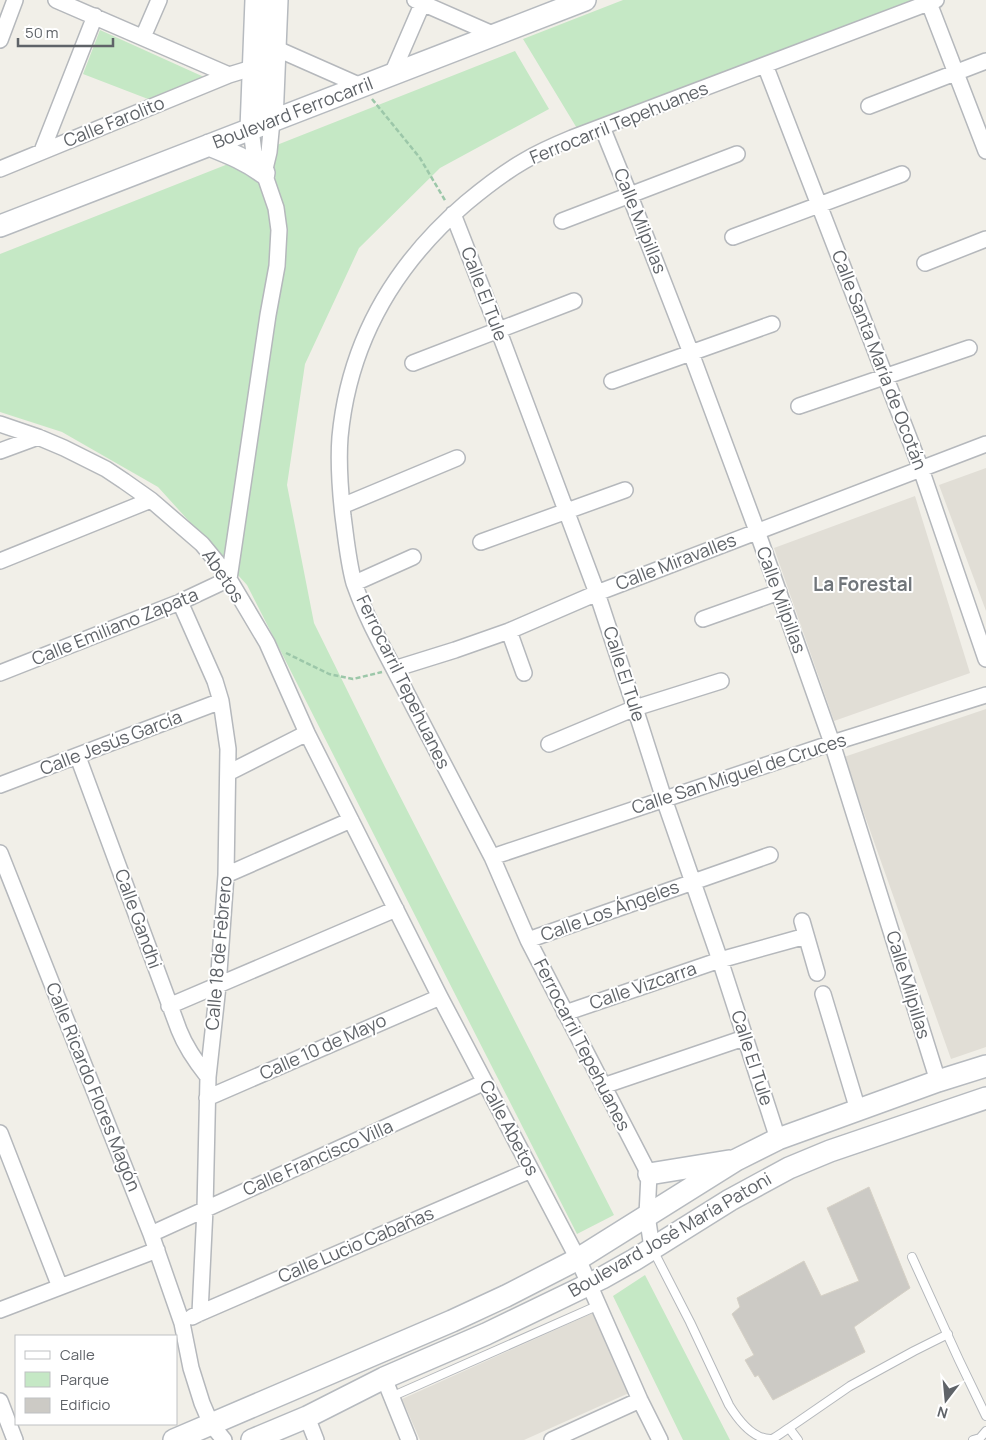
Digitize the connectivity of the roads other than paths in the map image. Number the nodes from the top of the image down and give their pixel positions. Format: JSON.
{"nodes":[{"id":1,"x":16,"y":0,"type":"edge"},
{"id":2,"x":159,"y":0,"type":"edge"},
{"id":3,"x":256,"y":0,"type":"edge"},
{"id":4,"x":277,"y":0,"type":"edge"},
{"id":5,"x":585,"y":0,"type":"edge"},
{"id":6,"x":420,"y":1,"type":"edge"},
{"id":7,"x":932,"y":1,"type":"edge"},
{"id":8,"x":66,"y":2,"type":"edge"},
{"id":9,"x":95,"y":16,"type":"junction"},
{"id":10,"x":494,"y":35,"type":"junction"},
{"id":11,"x":143,"y":37,"type":"junction"},
{"id":12,"x":0,"y":40,"type":"edge"},
{"id":13,"x":275,"y":48,"type":"junction"},
{"id":14,"x":986,"y":62,"type":"edge"},
{"id":15,"x":764,"y":65,"type":"junction"},
{"id":16,"x":252,"y":68,"type":"junction"},
{"id":17,"x":956,"y":73,"type":"junction"},
{"id":18,"x":392,"y":74,"type":"junction"},
{"id":19,"x":229,"y":76,"type":"junction"},
{"id":20,"x":361,"y":86,"type":"junction"},
{"id":21,"x":869,"y":106,"type":"dead end"},
{"id":22,"x":272,"y":121,"type":"junction"},
{"id":23,"x":602,"y":127,"type":"junction"},
{"id":24,"x":251,"y":129,"type":"junction"},
{"id":25,"x":209,"y":145,"type":"junction"},
{"id":26,"x":42,"y":151,"type":"junction"},
{"id":27,"x":986,"y":151,"type":"edge"},
{"id":28,"x":737,"y":154,"type":"dead end"},
{"id":29,"x":0,"y":169,"type":"edge"},
{"id":30,"x":264,"y":173,"type":"junction"},
{"id":31,"x":902,"y":174,"type":"dead end"},
{"id":32,"x":630,"y":196,"type":"junction"},
{"id":33,"x":820,"y":205,"type":"junction"},
{"id":34,"x":453,"y":214,"type":"junction"},
{"id":35,"x":562,"y":221,"type":"dead end"},
{"id":36,"x":0,"y":226,"type":"edge"},
{"id":37,"x":733,"y":237,"type":"dead end"},
{"id":38,"x":986,"y":239,"type":"edge"},
{"id":39,"x":925,"y":263,"type":"dead end"},
{"id":40,"x":574,"y":301,"type":"dead end"},
{"id":41,"x":772,"y":324,"type":"dead end"},
{"id":42,"x":498,"y":329,"type":"junction"},
{"id":43,"x":969,"y":348,"type":"dead end"},
{"id":44,"x":691,"y":353,"type":"junction"},
{"id":45,"x":413,"y":363,"type":"dead end"},
{"id":46,"x":886,"y":376,"type":"junction"},
{"id":47,"x":612,"y":381,"type":"dead end"},
{"id":48,"x":799,"y":406,"type":"dead end"},
{"id":49,"x":0,"y":424,"type":"edge"},
{"id":50,"x":38,"y":437,"type":"junction"},
{"id":51,"x":986,"y":444,"type":"edge"},
{"id":52,"x":0,"y":452,"type":"edge"},
{"id":53,"x":457,"y":458,"type":"dead end"},
{"id":54,"x":921,"y":469,"type":"junction"},
{"id":55,"x":625,"y":490,"type":"dead end"},
{"id":56,"x":151,"y":500,"type":"junction"},
{"id":57,"x":342,"y":506,"type":"junction"},
{"id":58,"x":566,"y":512,"type":"junction"},
{"id":59,"x":757,"y":531,"type":"junction"},
{"id":60,"x":481,"y":542,"type":"dead end"},
{"id":61,"x":413,"y":558,"type":"dead end"},
{"id":62,"x":0,"y":562,"type":"edge"},
{"id":63,"x":229,"y":580,"type":"junction"},
{"id":64,"x":354,"y":583,"type":"junction"},
{"id":65,"x":778,"y":592,"type":"junction"},
{"id":66,"x":597,"y":593,"type":"junction"},
{"id":67,"x":180,"y":602,"type":"junction"},
{"id":68,"x":703,"y":618,"type":"dead end"},
{"id":69,"x":509,"y":631,"type":"junction"},
{"id":70,"x":986,"y":659,"type":"edge"},
{"id":71,"x":394,"y":669,"type":"junction"},
{"id":72,"x":0,"y":673,"type":"edge"},
{"id":73,"x":524,"y":673,"type":"dead end"},
{"id":74,"x":721,"y":681,"type":"dead end"},
{"id":75,"x":986,"y":695,"type":"edge"},
{"id":76,"x":221,"y":700,"type":"junction"},
{"id":77,"x":636,"y":708,"type":"junction"},
{"id":78,"x":307,"y":733,"type":"junction"},
{"id":79,"x":832,"y":743,"type":"junction"},
{"id":80,"x":549,"y":744,"type":"dead end"},
{"id":81,"x":78,"y":757,"type":"junction"},
{"id":82,"x":228,"y":773,"type":"junction"},
{"id":83,"x":0,"y":786,"type":"edge"},
{"id":84,"x":664,"y":799,"type":"junction"},
{"id":85,"x":351,"y":820,"type":"junction"},
{"id":86,"x":0,"y":853,"type":"edge"},
{"id":87,"x":770,"y":855,"type":"dead end"},
{"id":88,"x":492,"y":857,"type":"junction"},
{"id":89,"x":226,"y":875,"type":"junction"},
{"id":90,"x":692,"y":882,"type":"junction"},
{"id":91,"x":396,"y":909,"type":"junction"},
{"id":92,"x":802,"y":921,"type":"dead end"},
{"id":93,"x":806,"y":936,"type":"junction"},
{"id":94,"x":528,"y":940,"type":"junction"},
{"id":95,"x":720,"y":960,"type":"junction"},
{"id":96,"x":817,"y":973,"type":"dead end"},
{"id":97,"x":218,"y":986,"type":"junction"},
{"id":98,"x":823,"y":994,"type":"dead end"},
{"id":99,"x":440,"y":997,"type":"junction"},
{"id":100,"x":170,"y":1006,"type":"junction"},
{"id":101,"x":565,"y":1013,"type":"junction"},
{"id":102,"x":744,"y":1038,"type":"junction"},
{"id":103,"x":986,"y":1066,"type":"edge"},
{"id":104,"x":208,"y":1077,"type":"junction"},
{"id":105,"x":938,"y":1081,"type":"junction"},
{"id":106,"x":485,"y":1082,"type":"junction"},
{"id":107,"x":603,"y":1086,"type":"junction"},
{"id":108,"x":207,"y":1098,"type":"junction"},
{"id":109,"x":986,"y":1098,"type":"edge"},
{"id":110,"x":858,"y":1110,"type":"junction"},
{"id":111,"x":887,"y":1132,"type":"junction"},
{"id":112,"x":0,"y":1133,"type":"edge"},
{"id":113,"x":778,"y":1140,"type":"junction"},
{"id":114,"x":736,"y":1160,"type":"junction"},
{"id":115,"x":531,"y":1170,"type":"junction"},
{"id":116,"x":649,"y":1174,"type":"junction"},
{"id":117,"x":205,"y":1209,"type":"junction"},
{"id":118,"x":647,"y":1215,"type":"junction"},
{"id":119,"x":151,"y":1234,"type":"junction"},
{"id":120,"x":652,"y":1248,"type":"junction"},
{"id":121,"x":157,"y":1250,"type":"junction"},
{"id":122,"x":912,"y":1257,"type":"dead end"},
{"id":123,"x":578,"y":1260,"type":"junction"},
{"id":124,"x":590,"y":1284,"type":"junction"},
{"id":125,"x":60,"y":1287,"type":"junction"},
{"id":126,"x":599,"y":1305,"type":"junction"},
{"id":127,"x":0,"y":1310,"type":"edge"},
{"id":128,"x":200,"y":1313,"type":"junction"},
{"id":129,"x":182,"y":1323,"type":"junction"},
{"id":130,"x":948,"y":1334,"type":"junction"},
{"id":131,"x":181,"y":1344,"type":"edge"},
{"id":132,"x":388,"y":1388,"type":"junction"},
{"id":133,"x":640,"y":1400,"type":"junction"},
{"id":134,"x":0,"y":1402,"type":"edge"},
{"id":135,"x":7,"y":1415,"type":"edge"},
{"id":136,"x":986,"y":1416,"type":"edge"},
{"id":137,"x":307,"y":1417,"type":"junction"},
{"id":138,"x":789,"y":1428,"type":"junction"},
{"id":139,"x":986,"y":1431,"type":"edge"},
{"id":140,"x":218,"y":1432,"type":"edge"},
{"id":141,"x":15,"y":1440,"type":"edge"},
{"id":142,"x":174,"y":1440,"type":"edge"},
{"id":143,"x":252,"y":1440,"type":"edge"},
{"id":144,"x":316,"y":1440,"type":"edge"},
{"id":145,"x":409,"y":1440,"type":"edge"},
{"id":146,"x":552,"y":1440,"type":"edge"},
{"id":147,"x":660,"y":1440,"type":"edge"},
{"id":148,"x":798,"y":1440,"type":"edge"},
{"id":149,"x":973,"y":1440,"type":"edge"}],
"edges":[{"from":1,"to":12,"type":"street"},
{"from":2,"to":11,"type":"street"},
{"from":3,"to":16,"type":"main road"},
{"from":4,"to":13,"type":"main road"},
{"from":5,"to":10,"type":"main road","name":"Boulevard Ferrocarril"},
{"from":6,"to":10,"type":"street"},
{"from":6,"to":18,"type":"street"},
{"from":7,"to":15,"type":"street","name":"Ferrocarril Tepehuanes"},
{"from":7,"to":17,"type":"street"},
{"from":8,"to":9,"type":"street"},
{"from":9,"to":11,"type":"street"},
{"from":9,"to":26,"type":"street"},
{"from":10,"to":18,"type":"main road","name":"Boulevard Ferrocarril"},
{"from":11,"to":19,"type":"street"},
{"from":13,"to":20,"type":"street"},
{"from":13,"to":22,"type":"main road"},
{"from":14,"to":17,"type":"street"},
{"from":15,"to":23,"type":"street","name":"Ferrocarril Tepehuanes"},
{"from":15,"to":33,"type":"street","name":"Calle Santa María de Ocotán"},
{"from":16,"to":19,"type":"street","name":"Calle Farolito"},
{"from":16,"to":24,"type":"main road"},
{"from":17,"to":21,"type":"street"},
{"from":17,"to":27,"type":"street"},
{"from":18,"to":20,"type":"main road","name":"Boulevard Ferrocarril"},
{"from":19,"to":26,"type":"street","name":"Calle Farolito"},
{"from":20,"to":22,"type":"main road","name":"Boulevard Ferrocarril"},
{"from":22,"to":24,"type":"main road","name":"Boulevard Ferrocarril"},
{"from":22,"to":30,"type":"street"},
{"from":23,"to":32,"type":"street","name":"Calle Milpillas"},
{"from":23,"to":34,"type":"street","name":"Ferrocarril Tepehuanes"},
{"from":24,"to":25,"type":"main road","name":"Boulevard Ferrocarril"},
{"from":24,"to":30,"type":"street"},
{"from":25,"to":30,"type":"main road"},
{"from":25,"to":36,"type":"main road","name":"Boulevard Ferrocarril"},
{"from":26,"to":29,"type":"street","name":"Calle Farolito"},
{"from":28,"to":32,"type":"street"},
{"from":30,"to":63,"type":"street"},
{"from":31,"to":33,"type":"street"},
{"from":32,"to":35,"type":"street"},
{"from":32,"to":44,"type":"street","name":"Calle Milpillas"},
{"from":33,"to":37,"type":"street"},
{"from":33,"to":46,"type":"street","name":"Calle Santa María de Ocotán"},
{"from":34,"to":42,"type":"street","name":"Calle El Tule"},
{"from":34,"to":57,"type":"street","name":"Ferrocarril Tepehuanes"},
{"from":38,"to":39,"type":"street"},
{"from":40,"to":42,"type":"street"},
{"from":41,"to":44,"type":"street"},
{"from":42,"to":45,"type":"street"},
{"from":42,"to":58,"type":"street","name":"Calle El Tule"},
{"from":43,"to":46,"type":"street"},
{"from":44,"to":47,"type":"street"},
{"from":44,"to":59,"type":"street","name":"Calle Milpillas"},
{"from":46,"to":48,"type":"street"},
{"from":46,"to":54,"type":"street","name":"Calle Santa María de Ocotán"},
{"from":49,"to":50,"type":"street","name":"Abetos"},
{"from":50,"to":52,"type":"street"},
{"from":50,"to":56,"type":"street","name":"Abetos"},
{"from":51,"to":54,"type":"street","name":"Calle Miravalles"},
{"from":53,"to":57,"type":"street"},
{"from":54,"to":59,"type":"street","name":"Calle Miravalles"},
{"from":54,"to":70,"type":"street","name":"Calle Santa María de Ocotán"},
{"from":55,"to":58,"type":"street"},
{"from":56,"to":62,"type":"street"},
{"from":56,"to":63,"type":"street","name":"Abetos"},
{"from":57,"to":64,"type":"street","name":"Ferrocarril Tepehuanes"},
{"from":58,"to":60,"type":"street"},
{"from":58,"to":66,"type":"street","name":"Calle El Tule"},
{"from":59,"to":65,"type":"street","name":"Calle Milpillas"},
{"from":59,"to":66,"type":"street","name":"Calle Miravalles"},
{"from":61,"to":64,"type":"street"},
{"from":63,"to":67,"type":"street","name":"Calle Emiliano Zapata"},
{"from":63,"to":78,"type":"street","name":"Abetos"},
{"from":64,"to":71,"type":"street","name":"Ferrocarril Tepehuanes"},
{"from":65,"to":68,"type":"street"},
{"from":65,"to":79,"type":"street","name":"Calle Milpillas"},
{"from":66,"to":69,"type":"street","name":"Calle Miravalles"},
{"from":66,"to":77,"type":"street","name":"Calle El Tule"},
{"from":67,"to":72,"type":"street","name":"Calle Emiliano Zapata"},
{"from":67,"to":76,"type":"street","name":"Calle 18 de Febrero"},
{"from":69,"to":71,"type":"street","name":"Calle Miravalles"},
{"from":69,"to":73,"type":"street"},
{"from":71,"to":88,"type":"street","name":"Ferrocarril Tepehuanes"},
{"from":74,"to":77,"type":"street"},
{"from":75,"to":79,"type":"street","name":"Calle San Miguel de Cruces"},
{"from":76,"to":81,"type":"street","name":"Calle Jesús García"},
{"from":76,"to":82,"type":"street","name":"Calle 18 de Febrero"},
{"from":77,"to":80,"type":"street"},
{"from":77,"to":84,"type":"street","name":"Calle El Tule"},
{"from":78,"to":82,"type":"street"},
{"from":78,"to":85,"type":"street","name":"Abetos"},
{"from":79,"to":84,"type":"street","name":"Calle San Miguel de Cruces"},
{"from":79,"to":105,"type":"street","name":"Calle Milpillas"},
{"from":81,"to":83,"type":"street","name":"Calle Jesús García"},
{"from":81,"to":100,"type":"street","name":"Calle Gandhi"},
{"from":82,"to":89,"type":"street","name":"Calle 18 de Febrero"},
{"from":84,"to":88,"type":"street","name":"Calle San Miguel de Cruces"},
{"from":84,"to":90,"type":"street","name":"Calle El Tule"},
{"from":85,"to":89,"type":"street"},
{"from":85,"to":91,"type":"street","name":"Calle Abetos"},
{"from":86,"to":119,"type":"street","name":"Calle Ricardo Flores Magón"},
{"from":87,"to":90,"type":"street","name":"Calle Los Ángeles"},
{"from":88,"to":94,"type":"street","name":"Ferrocarril Tepehuanes"},
{"from":89,"to":97,"type":"street","name":"Calle 18 de Febrero"},
{"from":90,"to":94,"type":"street","name":"Calle Los Ángeles"},
{"from":90,"to":95,"type":"street","name":"Calle El Tule"},
{"from":91,"to":97,"type":"street"},
{"from":91,"to":99,"type":"street","name":"Calle Abetos"},
{"from":92,"to":93,"type":"street"},
{"from":93,"to":95,"type":"street","name":"Calle Vizcarra"},
{"from":93,"to":96,"type":"street"},
{"from":94,"to":101,"type":"street","name":"Ferrocarril Tepehuanes"},
{"from":95,"to":101,"type":"street","name":"Calle Vizcarra"},
{"from":95,"to":102,"type":"street","name":"Calle El Tule"},
{"from":97,"to":100,"type":"street"},
{"from":97,"to":104,"type":"street","name":"Calle 18 de Febrero"},
{"from":98,"to":110,"type":"street"},
{"from":99,"to":106,"type":"street","name":"Calle Abetos"},
{"from":99,"to":108,"type":"street","name":"Calle 10 de Mayo"},
{"from":100,"to":104,"type":"street","name":"Calle Gandhi"},
{"from":101,"to":107,"type":"street","name":"Ferrocarril Tepehuanes"},
{"from":102,"to":107,"type":"street"},
{"from":102,"to":113,"type":"street","name":"Calle El Tule"},
{"from":103,"to":105,"type":"main road","name":"Boulevard José María Patoni"},
{"from":104,"to":108,"type":"street","name":"Calle 18 de Febrero"},
{"from":105,"to":110,"type":"main road","name":"Boulevard José María Patoni"},
{"from":105,"to":111,"type":"main road"},
{"from":106,"to":115,"type":"street","name":"Calle Abetos"},
{"from":106,"to":117,"type":"street","name":"Calle Francisco Villa"},
{"from":107,"to":116,"type":"street","name":"Ferrocarril Tepehuanes"},
{"from":108,"to":117,"type":"street","name":"Calle 18 de Febrero"},
{"from":109,"to":111,"type":"main road","name":"Boulevard José María Patoni"},
{"from":110,"to":113,"type":"main road","name":"Boulevard José María Patoni"},
{"from":111,"to":120,"type":"main road","name":"Boulevard José María Patoni"},
{"from":112,"to":125,"type":"street"},
{"from":113,"to":114,"type":"main road","name":"Boulevard José María Patoni"},
{"from":114,"to":116,"type":"main road"},
{"from":114,"to":118,"type":"main road","name":"Boulevard José María Patoni"},
{"from":115,"to":123,"type":"street","name":"Calle Abetos"},
{"from":115,"to":128,"type":"street","name":"Calle Lucio Cabañas"},
{"from":116,"to":118,"type":"street"},
{"from":117,"to":119,"type":"street","name":"Calle Francisco Villa"},
{"from":117,"to":128,"type":"street","name":"Calle 18 de Febrero"},
{"from":118,"to":120,"type":"street"},
{"from":118,"to":123,"type":"main road","name":"Boulevard José María Patoni"},
{"from":119,"to":121,"type":"street","name":"Calle Ricardo Flores Magón"},
{"from":120,"to":124,"type":"main road","name":"Boulevard José María Patoni"},
{"from":120,"to":138,"type":"lane"},
{"from":121,"to":125,"type":"street"},
{"from":121,"to":129,"type":"street","name":"Calle Ricardo Flores Magón"},
{"from":122,"to":130,"type":"lane"},
{"from":123,"to":124,"type":"street","name":"Calle Abetos"},
{"from":123,"to":140,"type":"main road","name":"Boulevard José María Patoni"},
{"from":124,"to":126,"type":"street","name":"Calle Abetos"},
{"from":124,"to":132,"type":"main road","name":"Boulevard José María Patoni"},
{"from":125,"to":127,"type":"street"},
{"from":126,"to":132,"type":"lane"},
{"from":126,"to":133,"type":"street","name":"Calle Abetos"},
{"from":128,"to":129,"type":"street","name":"Calle Lucio Cabañas"},
{"from":129,"to":131,"type":"street","name":"Calle Ricardo Flores Magón"},
{"from":130,"to":136,"type":"lane"},
{"from":130,"to":138,"type":"lane"},
{"from":131,"to":140,"type":"street","name":"Calle Ricardo Flores Magón"},
{"from":132,"to":137,"type":"main road","name":"Boulevard José María Patoni"},
{"from":132,"to":145,"type":"street"},
{"from":133,"to":146,"type":"street"},
{"from":133,"to":147,"type":"street","name":"Calle Abetos"},
{"from":134,"to":135,"type":"street"},
{"from":135,"to":141,"type":"street"},
{"from":137,"to":143,"type":"main road","name":"Boulevard José María Patoni"},
{"from":137,"to":144,"type":"street"},
{"from":138,"to":148,"type":"lane"},
{"from":139,"to":149,"type":"lane"},
{"from":140,"to":142,"type":"main road","name":"Boulevard José María Patoni"}]}
